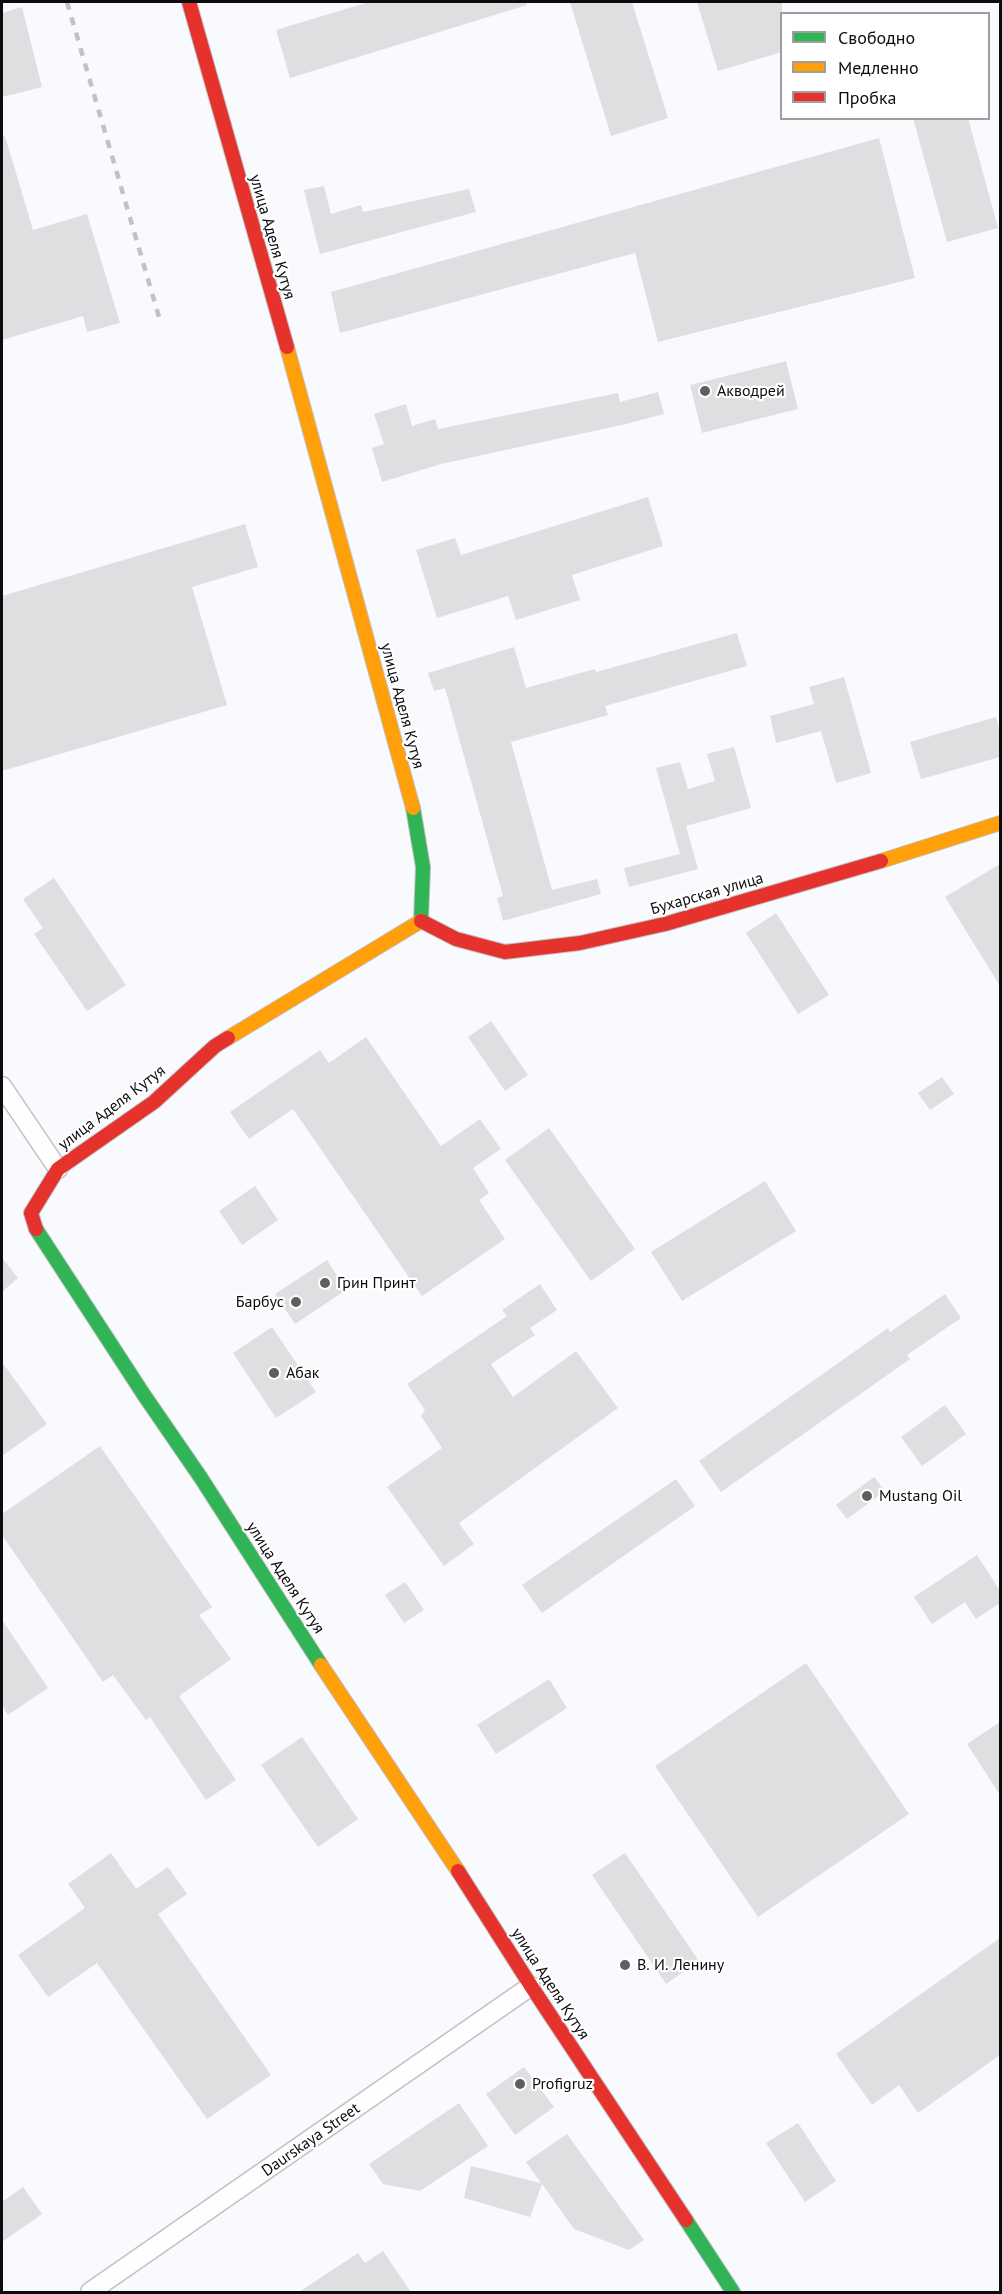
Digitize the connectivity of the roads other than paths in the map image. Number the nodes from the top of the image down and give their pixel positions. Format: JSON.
{"nodes":[{"id":1,"x":189,"y":2,"type":"edge"},
{"id":2,"x":1000,"y":823,"type":"edge"},
{"id":3,"x":421,"y":921,"type":"junction"},
{"id":4,"x":2,"y":1086,"type":"edge"},
{"id":5,"x":58,"y":1169,"type":"junction"},
{"id":6,"x":531,"y":1986,"type":"junction"},
{"id":7,"x":90,"y":2292,"type":"edge"},
{"id":8,"x":733,"y":2292,"type":"edge"}],
"edges":[{"from":1,"to":3,"type":"street","name":"улица Аделя Кутуя"},
{"from":2,"to":3,"type":"street","name":"Бухарская улица"},
{"from":3,"to":5,"type":"street","name":"улица Аделя Кутуя"},
{"from":4,"to":5,"type":"street"},
{"from":5,"to":6,"type":"street","name":"улица Аделя Кутуя"},
{"from":6,"to":7,"type":"street","name":"Daurskaya Street"},
{"from":6,"to":8,"type":"street","name":"улица Аделя Кутуя"}]}
